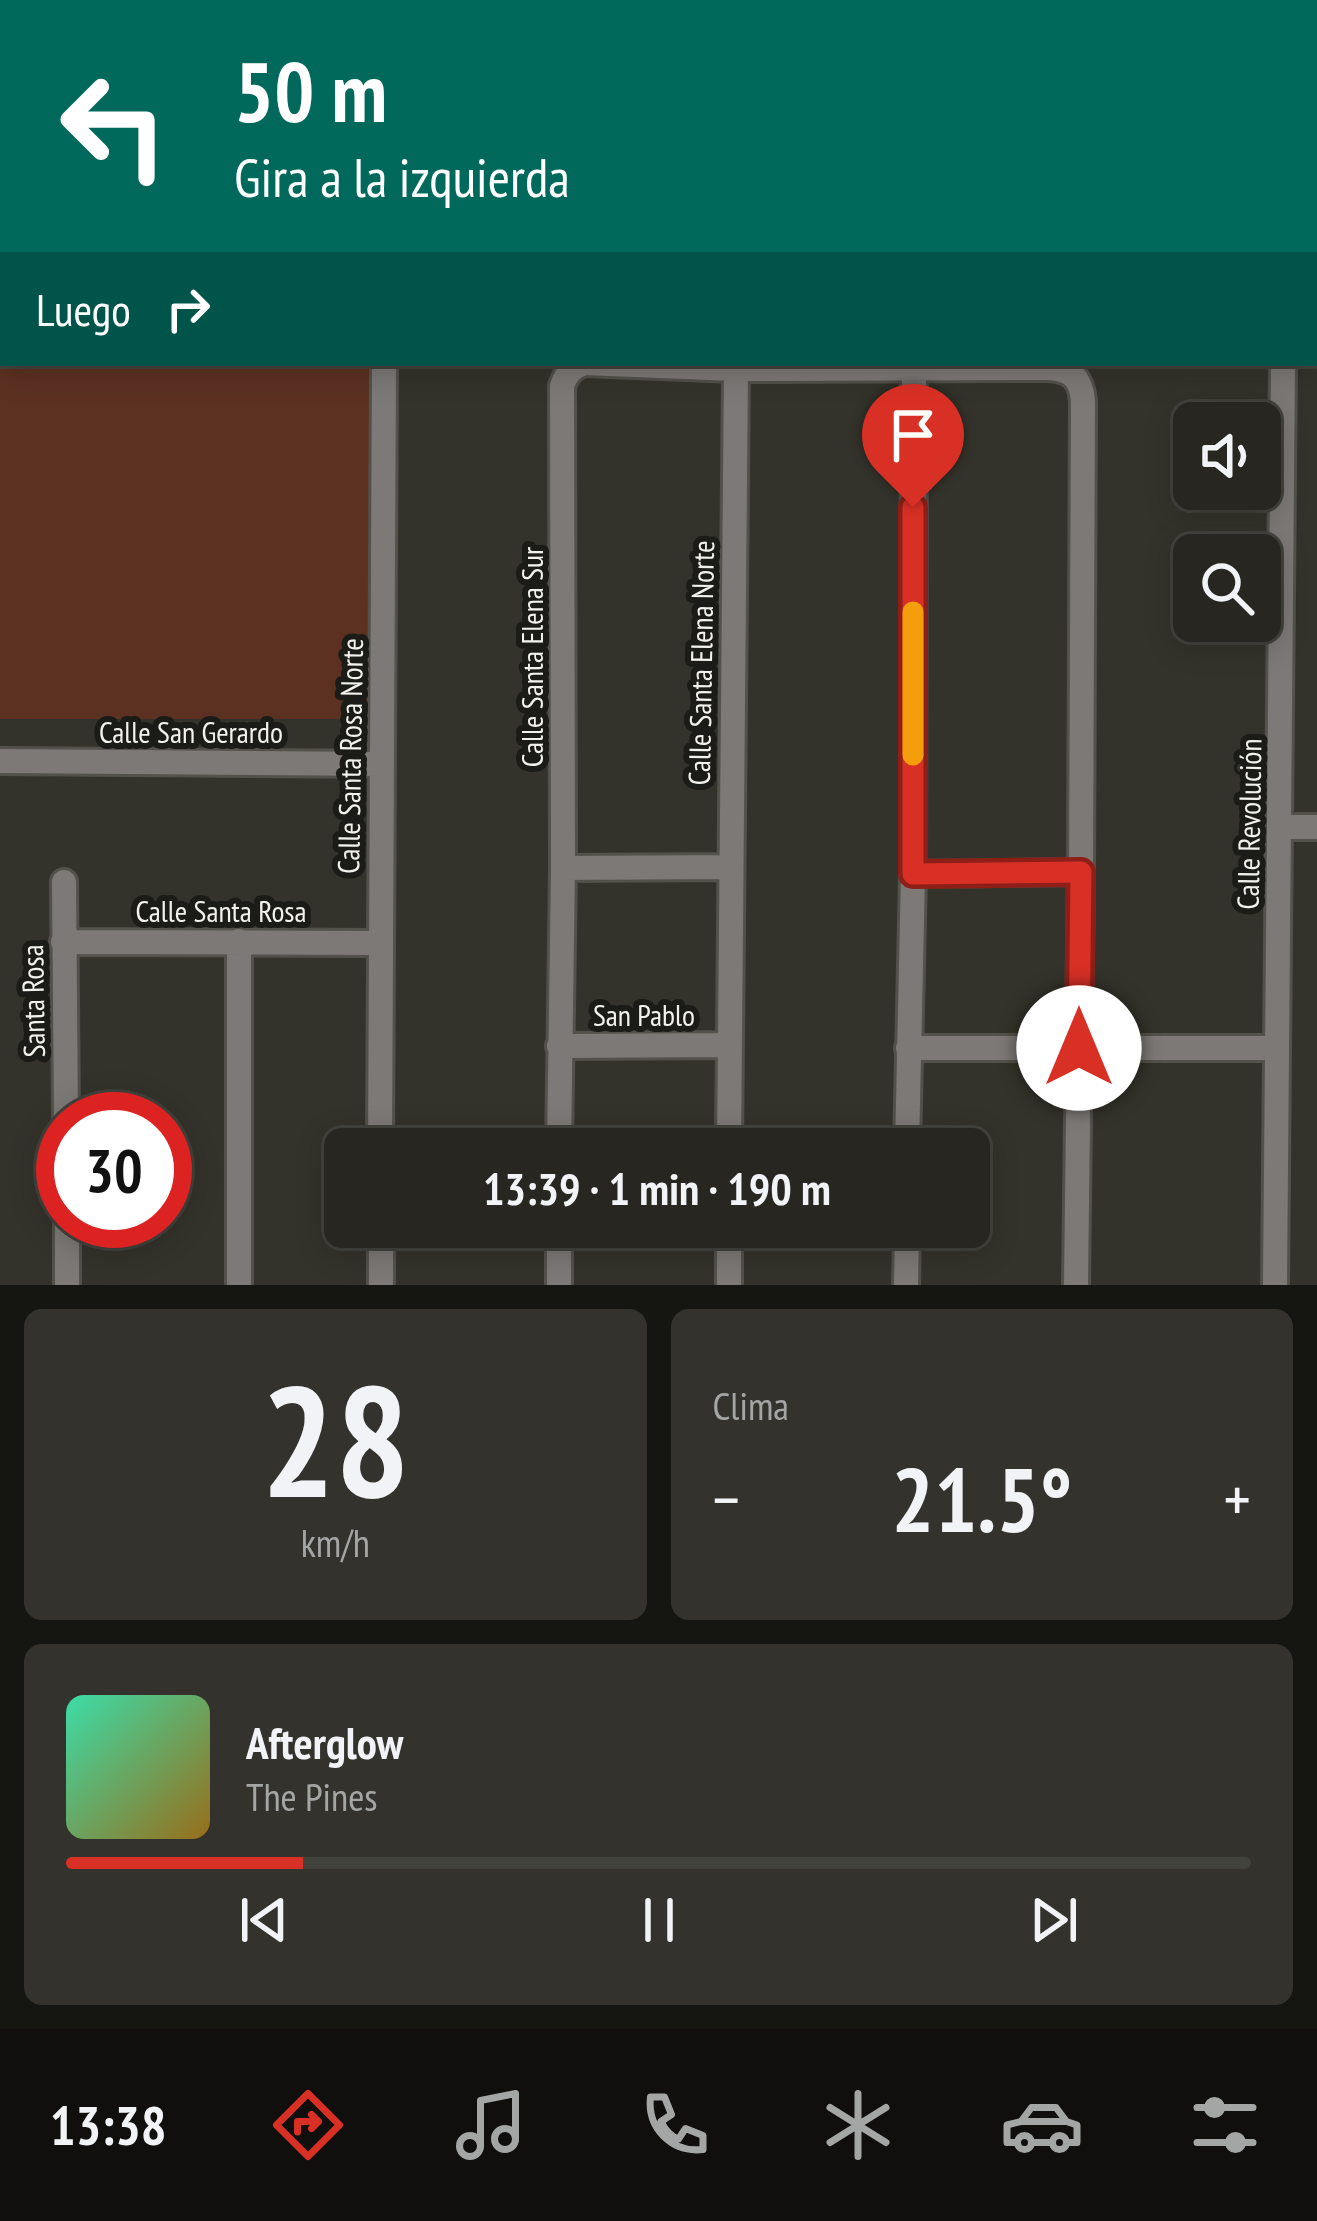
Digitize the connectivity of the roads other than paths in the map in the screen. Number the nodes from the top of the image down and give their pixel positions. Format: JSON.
{"nodes":[{"id":1,"x":384,"y":366,"type":"edge"},
{"id":2,"x":578,"y":366,"type":"edge"},
{"id":3,"x":660,"y":366,"type":"edge"},
{"id":4,"x":914,"y":366,"type":"edge"},
{"id":5,"x":1283,"y":366,"type":"edge"},
{"id":6,"x":736,"y":369,"type":"junction"},
{"id":7,"x":0,"y":761,"type":"edge"},
{"id":8,"x":382,"y":764,"type":"junction"},
{"id":9,"x":1317,"y":826,"type":"edge"},
{"id":10,"x":1281,"y":827,"type":"junction"},
{"id":11,"x":730,"y":867,"type":"junction"},
{"id":12,"x":563,"y":868,"type":"junction"},
{"id":13,"x":1081,"y":872,"type":"junction"},
{"id":14,"x":913,"y":874,"type":"junction"},
{"id":15,"x":64,"y":882,"type":"dead end"},
{"id":16,"x":239,"y":941,"type":"junction"},
{"id":17,"x":63,"y":942,"type":"junction"},
{"id":18,"x":379,"y":943,"type":"junction"},
{"id":19,"x":560,"y":1046,"type":"junction"},
{"id":20,"x":728,"y":1046,"type":"junction"},
{"id":21,"x":908,"y":1048,"type":"junction"},
{"id":22,"x":1079,"y":1048,"type":"junction"},
{"id":23,"x":1277,"y":1048,"type":"junction"},
{"id":24,"x":66,"y":1092,"type":"edge"},
{"id":25,"x":380,"y":1128,"type":"edge"},
{"id":26,"x":559,"y":1128,"type":"edge"},
{"id":27,"x":728,"y":1128,"type":"edge"},
{"id":28,"x":907,"y":1128,"type":"edge"},
{"id":29,"x":67,"y":1248,"type":"edge"},
{"id":30,"x":381,"y":1248,"type":"edge"},
{"id":31,"x":559,"y":1248,"type":"edge"},
{"id":32,"x":729,"y":1248,"type":"edge"},
{"id":33,"x":907,"y":1248,"type":"edge"},
{"id":34,"x":68,"y":1285,"type":"edge"},
{"id":35,"x":239,"y":1285,"type":"edge"},
{"id":36,"x":381,"y":1285,"type":"edge"},
{"id":37,"x":559,"y":1285,"type":"edge"},
{"id":38,"x":729,"y":1285,"type":"edge"},
{"id":39,"x":906,"y":1285,"type":"edge"},
{"id":40,"x":1076,"y":1285,"type":"edge"},
{"id":41,"x":1275,"y":1285,"type":"edge"}],
"edges":[{"from":1,"to":8,"type":"street","name":"Calle Santa Rosa Norte"},
{"from":2,"to":12,"type":"street","name":"Calle Santa Elena Sur"},
{"from":3,"to":6,"type":"street"},
{"from":4,"to":6,"type":"street"},
{"from":4,"to":13,"type":"street"},
{"from":4,"to":14,"type":"street"},
{"from":5,"to":10,"type":"street","name":"Calle Revolución"},
{"from":6,"to":11,"type":"street","name":"Calle Santa Elena Norte"},
{"from":7,"to":8,"type":"street","name":"Calle San Gerardo"},
{"from":8,"to":18,"type":"street","name":"Calle Santa Rosa Norte"},
{"from":9,"to":10,"type":"street"},
{"from":10,"to":23,"type":"street","name":"Calle Revolución"},
{"from":11,"to":12,"type":"street"},
{"from":11,"to":20,"type":"street","name":"Calle Santa Elena Norte"},
{"from":12,"to":19,"type":"street","name":"Calle Santa Elena Sur"},
{"from":13,"to":14,"type":"street"},
{"from":13,"to":22,"type":"street"},
{"from":14,"to":21,"type":"street"},
{"from":15,"to":17,"type":"street","name":"Santa Rosa"},
{"from":16,"to":17,"type":"street","name":"Calle Santa Rosa"},
{"from":16,"to":18,"type":"street","name":"Calle Santa Rosa"},
{"from":16,"to":35,"type":"street"},
{"from":17,"to":24,"type":"street","name":"Santa Rosa"},
{"from":18,"to":25,"type":"street","name":"Calle Santa Rosa Norte"},
{"from":19,"to":20,"type":"street","name":"San Pablo"},
{"from":19,"to":26,"type":"street","name":"Calle Santa Elena Sur"},
{"from":20,"to":27,"type":"street","name":"Calle Santa Elena Norte"},
{"from":21,"to":22,"type":"street"},
{"from":21,"to":28,"type":"street"},
{"from":22,"to":23,"type":"street"},
{"from":22,"to":40,"type":"street"},
{"from":23,"to":41,"type":"street","name":"Calle Revolución"},
{"from":29,"to":34,"type":"street"},
{"from":30,"to":36,"type":"street"},
{"from":31,"to":37,"type":"street"},
{"from":32,"to":38,"type":"street"},
{"from":33,"to":39,"type":"street"}]}
